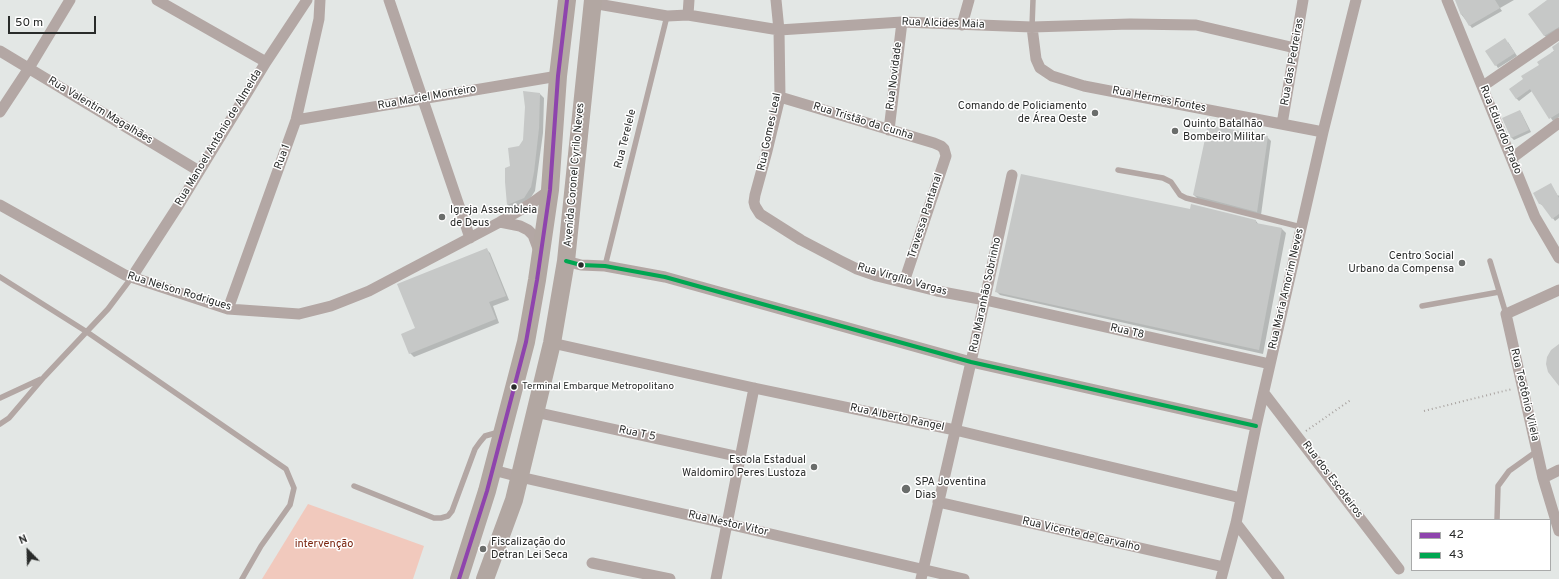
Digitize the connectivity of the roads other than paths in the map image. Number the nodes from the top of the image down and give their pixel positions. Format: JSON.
{"nodes":[{"id":1,"x":70,"y":0,"type":"edge"},
{"id":2,"x":157,"y":0,"type":"edge"},
{"id":3,"x":307,"y":0,"type":"edge"},
{"id":4,"x":320,"y":0,"type":"edge"},
{"id":5,"x":390,"y":0,"type":"edge"},
{"id":6,"x":568,"y":0,"type":"edge"},
{"id":7,"x":689,"y":0,"type":"edge"},
{"id":8,"x":776,"y":0,"type":"edge"},
{"id":9,"x":969,"y":0,"type":"edge"},
{"id":10,"x":1033,"y":0,"type":"edge"},
{"id":11,"x":1303,"y":0,"type":"edge"},
{"id":12,"x":1356,"y":0,"type":"edge"},
{"id":13,"x":1447,"y":0,"type":"edge"},
{"id":14,"x":592,"y":1,"type":"edge"},
{"id":15,"x":667,"y":16,"type":"junction"},
{"id":16,"x":688,"y":16,"type":"junction"},
{"id":17,"x":902,"y":22,"type":"junction"},
{"id":18,"x":962,"y":25,"type":"junction"},
{"id":19,"x":1032,"y":27,"type":"junction"},
{"id":20,"x":778,"y":30,"type":"junction"},
{"id":21,"x":1559,"y":34,"type":"edge"},
{"id":22,"x":1295,"y":48,"type":"junction"},
{"id":23,"x":0,"y":51,"type":"edge"},
{"id":24,"x":266,"y":62,"type":"junction"},
{"id":25,"x":29,"y":68,"type":"junction"},
{"id":26,"x":558,"y":76,"type":"junction"},
{"id":27,"x":1483,"y":86,"type":"junction"},
{"id":28,"x":780,"y":97,"type":"junction"},
{"id":29,"x":422,"y":99,"type":"junction"},
{"id":30,"x":0,"y":112,"type":"edge"},
{"id":31,"x":296,"y":120,"type":"junction"},
{"id":32,"x":1559,"y":123,"type":"edge"},
{"id":33,"x":1282,"y":124,"type":"junction"},
{"id":34,"x":889,"y":130,"type":"junction"},
{"id":35,"x":1323,"y":132,"type":"junction"},
{"id":36,"x":944,"y":149,"type":"joint"},
{"id":37,"x":1512,"y":158,"type":"junction"},
{"id":38,"x":1118,"y":170,"type":"dead end"},
{"id":39,"x":199,"y":171,"type":"junction"},
{"id":40,"x":1012,"y":175,"type":"dead end"},
{"id":41,"x":550,"y":190,"type":"junction"},
{"id":42,"x":0,"y":205,"type":"edge"},
{"id":43,"x":760,"y":214,"type":"joint"},
{"id":44,"x":500,"y":222,"type":"junction"},
{"id":45,"x":1301,"y":227,"type":"junction"},
{"id":46,"x":470,"y":238,"type":"junction"},
{"id":47,"x":540,"y":256,"type":"junction"},
{"id":48,"x":1559,"y":258,"type":"edge"},
{"id":49,"x":566,"y":261,"type":"junction"},
{"id":50,"x":1490,"y":261,"type":"dead end"},
{"id":51,"x":605,"y":266,"type":"junction"},
{"id":52,"x":0,"y":277,"type":"edge"},
{"id":53,"x":132,"y":277,"type":"junction"},
{"id":54,"x":904,"y":282,"type":"junction"},
{"id":55,"x":1559,"y":290,"type":"edge"},
{"id":56,"x":1499,"y":292,"type":"junction"},
{"id":57,"x":985,"y":300,"type":"junction"},
{"id":58,"x":1422,"y":306,"type":"dead end"},
{"id":59,"x":228,"y":309,"type":"junction"},
{"id":60,"x":1506,"y":314,"type":"junction"},
{"id":61,"x":87,"y":332,"type":"junction"},
{"id":62,"x":552,"y":343,"type":"junction"},
{"id":63,"x":971,"y":362,"type":"junction"},
{"id":64,"x":1270,"y":364,"type":"junction"},
{"id":65,"x":44,"y":377,"type":"junction"},
{"id":66,"x":754,"y":388,"type":"junction"},
{"id":67,"x":1264,"y":393,"type":"junction"},
{"id":68,"x":0,"y":398,"type":"edge"},
{"id":69,"x":535,"y":412,"type":"junction"},
{"id":70,"x":0,"y":424,"type":"edge"},
{"id":71,"x":1256,"y":426,"type":"junction"},
{"id":72,"x":955,"y":430,"type":"junction"},
{"id":73,"x":503,"y":431,"type":"junction"},
{"id":74,"x":1537,"y":451,"type":"junction"},
{"id":75,"x":740,"y":457,"type":"junction"},
{"id":76,"x":493,"y":470,"type":"junction"},
{"id":77,"x":1559,"y":470,"type":"edge"},
{"id":78,"x":520,"y":477,"type":"junction"},
{"id":79,"x":1543,"y":478,"type":"junction"},
{"id":80,"x":354,"y":486,"type":"dead end"},
{"id":81,"x":1241,"y":498,"type":"junction"},
{"id":82,"x":938,"y":502,"type":"junction"},
{"id":83,"x":1497,"y":519,"type":"edge"},
{"id":84,"x":1236,"y":523,"type":"junction"},
{"id":85,"x":728,"y":524,"type":"junction"},
{"id":86,"x":1559,"y":531,"type":"edge"},
{"id":87,"x":592,"y":563,"type":"dead end"},
{"id":88,"x":1224,"y":567,"type":"junction"},
{"id":89,"x":1398,"y":569,"type":"dead end"},
{"id":90,"x":922,"y":575,"type":"edge"},
{"id":91,"x":242,"y":579,"type":"edge"},
{"id":92,"x":459,"y":579,"type":"edge"},
{"id":93,"x":485,"y":579,"type":"edge"},
{"id":94,"x":670,"y":579,"type":"edge"},
{"id":95,"x":716,"y":579,"type":"edge"},
{"id":96,"x":964,"y":579,"type":"edge"},
{"id":97,"x":1221,"y":579,"type":"edge"},
{"id":98,"x":1279,"y":579,"type":"edge"}],
"edges":[{"from":1,"to":25,"type":"street"},
{"from":2,"to":24,"type":"street"},
{"from":3,"to":24,"type":"street","name":"Rua Manoel Antônio de Almeida"},
{"from":4,"to":31,"type":"street","name":"Rua 1"},
{"from":5,"to":29,"type":"street"},
{"from":6,"to":26,"type":"highway"},
{"from":7,"to":16,"type":"street"},
{"from":8,"to":20,"type":"street","name":"Rua Gomes Leal"},
{"from":9,"to":18,"type":"street"},
{"from":10,"to":19,"type":"lane"},
{"from":11,"to":22,"type":"street","name":"Rua das Pedreiras"},
{"from":12,"to":35,"type":"street","name":"Rua Maria Amorim Neves"},
{"from":13,"to":27,"type":"street","name":"Rua Eduardo Prado"},
{"from":14,"to":15,"type":"street","name":"Rua Alcides Maia"},
{"from":14,"to":49,"type":"highway","name":"Avenida Coronel Cyrilo Neves"},
{"from":15,"to":16,"type":"street","name":"Rua Alcides Maia"},
{"from":15,"to":51,"type":"lane","name":"Rua Terelele"},
{"from":16,"to":20,"type":"street","name":"Rua Alcides Maia"},
{"from":17,"to":18,"type":"street","name":"Rua Alcides Maia"},
{"from":17,"to":20,"type":"street","name":"Rua Alcides Maia"},
{"from":17,"to":34,"type":"street","name":"Rua Novidade"},
{"from":18,"to":19,"type":"street","name":"Rua Alcides Maia"},
{"from":19,"to":22,"type":"street","name":"Rua Alcides Maia"},
{"from":19,"to":33,"type":"street","name":"Rua Hermes Fontes"},
{"from":20,"to":28,"type":"street","name":"Rua Gomes Leal"},
{"from":21,"to":27,"type":"street"},
{"from":22,"to":33,"type":"street","name":"Rua das Pedreiras"},
{"from":23,"to":25,"type":"street","name":"Rua Valentim Magalhães"},
{"from":24,"to":39,"type":"street","name":"Rua Manoel Antônio de Almeida"},
{"from":25,"to":30,"type":"street"},
{"from":25,"to":39,"type":"street","name":"Rua Valentim Magalhães"},
{"from":26,"to":29,"type":"street","name":"Rua Maciel Monteiro"},
{"from":26,"to":41,"type":"highway"},
{"from":27,"to":37,"type":"street","name":"Rua Eduardo Prado"},
{"from":28,"to":34,"type":"street","name":"Rua Tristão da Cunha"},
{"from":28,"to":43,"type":"street","name":"Rua Gomes Leal"},
{"from":29,"to":31,"type":"street","name":"Rua Maciel Monteiro"},
{"from":29,"to":46,"type":"street"},
{"from":31,"to":59,"type":"street","name":"Rua 1"},
{"from":32,"to":37,"type":"street"},
{"from":33,"to":35,"type":"street","name":"Rua Hermes Fontes"},
{"from":34,"to":36,"type":"street","name":"Rua Tristão da Cunha"},
{"from":35,"to":45,"type":"street","name":"Rua Maria Amorim Neves"},
{"from":36,"to":54,"type":"street","name":"Travessa Pantanal"},
{"from":37,"to":48,"type":"street","name":"Rua Eduardo Prado"},
{"from":38,"to":45,"type":"lane"},
{"from":39,"to":53,"type":"street","name":"Rua Manoel Antônio de Almeida"},
{"from":40,"to":57,"type":"street","name":"Rua Maranhão Sobrinho"},
{"from":41,"to":44,"type":"street","name":"Rua Nelson Rodrigues"},
{"from":41,"to":47,"type":"highway"},
{"from":42,"to":53,"type":"street","name":"Rua Nelson Rodrigues"},
{"from":43,"to":54,"type":"street","name":"Rua Virgílio Vargas"},
{"from":44,"to":46,"type":"street","name":"Rua Nelson Rodrigues"},
{"from":44,"to":47,"type":"street"},
{"from":45,"to":64,"type":"street","name":"Rua Maria Amorim Neves"},
{"from":46,"to":59,"type":"street","name":"Rua Nelson Rodrigues"},
{"from":47,"to":73,"type":"highway"},
{"from":49,"to":51,"type":"street"},
{"from":49,"to":62,"type":"highway","name":"Avenida Coronel Cyrilo Neves"},
{"from":50,"to":56,"type":"lane"},
{"from":51,"to":63,"type":"street"},
{"from":52,"to":61,"type":"lane"},
{"from":53,"to":59,"type":"street","name":"Rua Nelson Rodrigues"},
{"from":53,"to":61,"type":"lane"},
{"from":54,"to":57,"type":"street","name":"Rua Virgílio Vargas"},
{"from":55,"to":60,"type":"street"},
{"from":56,"to":58,"type":"lane"},
{"from":56,"to":60,"type":"lane"},
{"from":57,"to":63,"type":"street","name":"Rua Maranhão Sobrinho"},
{"from":57,"to":64,"type":"street","name":"Rua T8"},
{"from":60,"to":74,"type":"street","name":"Rua Teotônio Vilela"},
{"from":61,"to":65,"type":"lane"},
{"from":61,"to":91,"type":"lane"},
{"from":62,"to":66,"type":"street","name":"Rua Alberto Rangel"},
{"from":62,"to":69,"type":"highway","name":"Avenida Coronel Cyrilo Neves"},
{"from":63,"to":71,"type":"street"},
{"from":63,"to":72,"type":"street","name":"Rua Maranhão Sobrinho"},
{"from":64,"to":67,"type":"street","name":"Rua Maria Amorim Neves"},
{"from":65,"to":68,"type":"lane"},
{"from":65,"to":70,"type":"lane"},
{"from":66,"to":72,"type":"street","name":"Rua Alberto Rangel"},
{"from":66,"to":75,"type":"street"},
{"from":67,"to":71,"type":"street","name":"Rua Maria Amorim Neves"},
{"from":67,"to":89,"type":"street","name":"Rua dos Escoteiros"},
{"from":69,"to":75,"type":"street","name":"Rua T 5"},
{"from":69,"to":78,"type":"highway","name":"Avenida Coronel Cyrilo Neves"},
{"from":71,"to":81,"type":"street","name":"Rua Maria Amorim Neves"},
{"from":72,"to":81,"type":"street","name":"Rua Alberto Rangel"},
{"from":72,"to":82,"type":"street","name":"Rua Maranhão Sobrinho"},
{"from":73,"to":76,"type":"highway"},
{"from":73,"to":80,"type":"lane"},
{"from":74,"to":79,"type":"street","name":"Rua Teotônio Vilela"},
{"from":74,"to":83,"type":"lane"},
{"from":75,"to":85,"type":"street"},
{"from":76,"to":78,"type":"street","name":"Rua Nestor Vitor"},
{"from":76,"to":92,"type":"highway"},
{"from":77,"to":79,"type":"street"},
{"from":78,"to":85,"type":"street","name":"Rua Nestor Vitor"},
{"from":78,"to":93,"type":"highway","name":"Avenida Coronel Cyrilo Neves"},
{"from":79,"to":86,"type":"street","name":"Rua Teotônio Vilela"},
{"from":81,"to":84,"type":"street","name":"Rua Maria Amorim Neves"},
{"from":82,"to":88,"type":"street","name":"Rua Vicente de Carvalho"},
{"from":82,"to":90,"type":"street","name":"Rua Maranhão Sobrinho"},
{"from":84,"to":88,"type":"street","name":"Rua Maria Amorim Neves"},
{"from":84,"to":98,"type":"street"},
{"from":85,"to":90,"type":"street","name":"Rua Nestor Vitor"},
{"from":85,"to":95,"type":"street"},
{"from":87,"to":94,"type":"street"},
{"from":88,"to":97,"type":"street","name":"Rua Maria Amorim Neves"},
{"from":90,"to":96,"type":"street","name":"Rua Nestor Vitor"}]}
